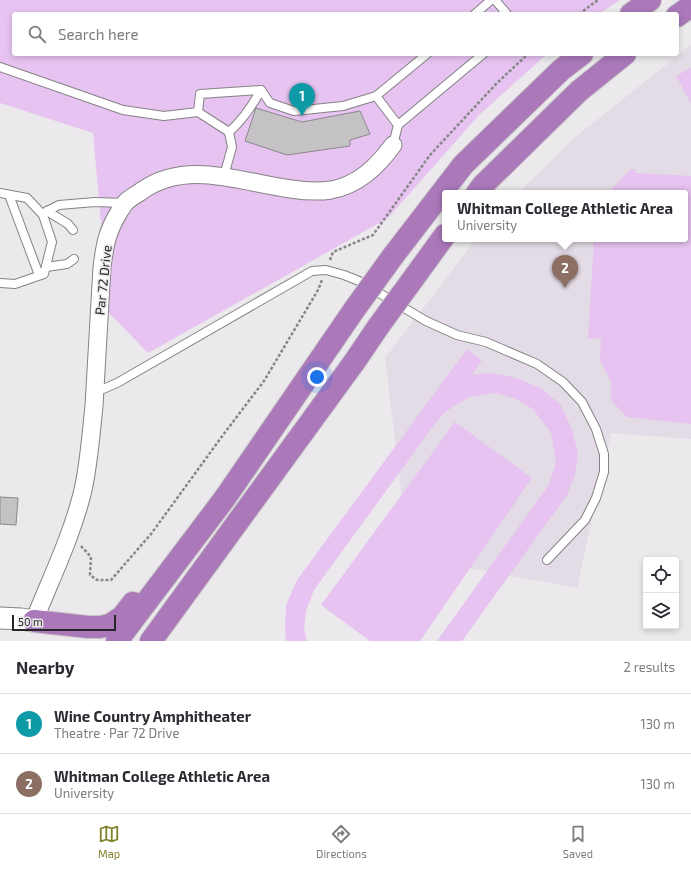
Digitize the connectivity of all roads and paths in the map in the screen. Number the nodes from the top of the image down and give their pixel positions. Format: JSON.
{"nodes":[{"id":1,"x":491,"y":0,"type":"edge"},
{"id":2,"x":495,"y":0,"type":"edge"},
{"id":3,"x":598,"y":0,"type":"edge"},
{"id":4,"x":650,"y":0,"type":"edge"},
{"id":5,"x":691,"y":6,"type":"edge"},
{"id":6,"x":476,"y":12,"type":"edge"},
{"id":7,"x":505,"y":12,"type":"edge"},
{"id":8,"x":582,"y":12,"type":"edge"},
{"id":9,"x":634,"y":12,"type":"edge"},
{"id":10,"x":679,"y":15,"type":"edge"},
{"id":11,"x":425,"y":56,"type":"edge"},
{"id":12,"x":481,"y":56,"type":"edge"},
{"id":13,"x":526,"y":56,"type":"edge"},
{"id":14,"x":580,"y":56,"type":"edge"},
{"id":15,"x":623,"y":56,"type":"edge"},
{"id":16,"x":0,"y":67,"type":"edge"},
{"id":17,"x":261,"y":90,"type":"junction"},
{"id":18,"x":376,"y":96,"type":"junction"},
{"id":19,"x":198,"y":112,"type":"junction"},
{"id":20,"x":398,"y":125,"type":"junction"},
{"id":21,"x":229,"y":132,"type":"junction"},
{"id":22,"x":393,"y":145,"type":"joint"},
{"id":23,"x":224,"y":176,"type":"junction"},
{"id":24,"x":444,"y":190,"type":"edge"},
{"id":25,"x":479,"y":190,"type":"edge"},
{"id":26,"x":442,"y":192,"type":"edge"},
{"id":27,"x":0,"y":193,"type":"edge"},
{"id":28,"x":9,"y":195,"type":"junction"},
{"id":29,"x":125,"y":203,"type":"junction"},
{"id":30,"x":45,"y":213,"type":"junction"},
{"id":31,"x":73,"y":230,"type":"dead end"},
{"id":32,"x":442,"y":239,"type":"edge"},
{"id":33,"x":74,"y":259,"type":"dead end"},
{"id":34,"x":46,"y":268,"type":"junction"},
{"id":35,"x":326,"y":270,"type":"junction"},
{"id":36,"x":39,"y":275,"type":"junction"},
{"id":37,"x":0,"y":283,"type":"edge"},
{"id":38,"x":95,"y":390,"type":"junction"},
{"id":39,"x":225,"y":498,"type":"junction"},
{"id":40,"x":67,"y":541,"type":"junction"},
{"id":41,"x":547,"y":560,"type":"dead end"},
{"id":42,"x":183,"y":597,"type":"junction"},
{"id":43,"x":0,"y":618,"type":"edge"},
{"id":44,"x":34,"y":621,"type":"junction"},
{"id":45,"x":61,"y":641,"type":"edge"},
{"id":46,"x":117,"y":641,"type":"edge"},
{"id":47,"x":151,"y":641,"type":"edge"},
{"id":48,"x":172,"y":641,"type":"edge"}],
"edges":[{"from":1,"to":6,"type":"lane"},
{"from":2,"to":7,"type":"lane"},
{"from":3,"to":8,"type":"path"},
{"from":4,"to":9,"type":"highway"},
{"from":5,"to":10,"type":"highway"},
{"from":11,"to":18,"type":"lane"},
{"from":12,"to":20,"type":"lane"},
{"from":13,"to":35,"type":"path"},
{"from":14,"to":24,"type":"highway","bridge":true},
{"from":15,"to":25,"type":"highway"},
{"from":16,"to":19,"type":"lane"},
{"from":17,"to":18,"type":"lane"},
{"from":17,"to":19,"type":"lane"},
{"from":17,"to":21,"type":"lane"},
{"from":18,"to":20,"type":"lane"},
{"from":19,"to":21,"type":"lane"},
{"from":20,"to":22,"type":"lane"},
{"from":21,"to":23,"type":"lane"},
{"from":22,"to":23,"type":"street","name":"Par 72 Drive"},
{"from":23,"to":29,"type":"street","name":"Par 72 Drive"},
{"from":26,"to":39,"type":"highway","bridge":true},
{"from":27,"to":28,"type":"lane"},
{"from":28,"to":30,"type":"lane"},
{"from":28,"to":36,"type":"lane"},
{"from":29,"to":30,"type":"lane"},
{"from":29,"to":38,"type":"street","name":"Par 72 Drive"},
{"from":30,"to":31,"type":"lane"},
{"from":30,"to":34,"type":"lane"},
{"from":32,"to":42,"type":"highway","bridge":true},
{"from":33,"to":34,"type":"lane"},
{"from":34,"to":36,"type":"lane"},
{"from":35,"to":38,"type":"lane"},
{"from":35,"to":40,"type":"path"},
{"from":35,"to":41,"type":"lane"},
{"from":36,"to":37,"type":"lane"},
{"from":38,"to":40,"type":"street","name":"Par 72 Drive"},
{"from":39,"to":44,"type":"highway"},
{"from":39,"to":46,"type":"highway"},
{"from":40,"to":44,"type":"street","name":"Par 72 Drive"},
{"from":42,"to":47,"type":"highway"},
{"from":42,"to":48,"type":"highway"},
{"from":43,"to":44,"type":"street"},
{"from":44,"to":45,"type":"highway"}]}
